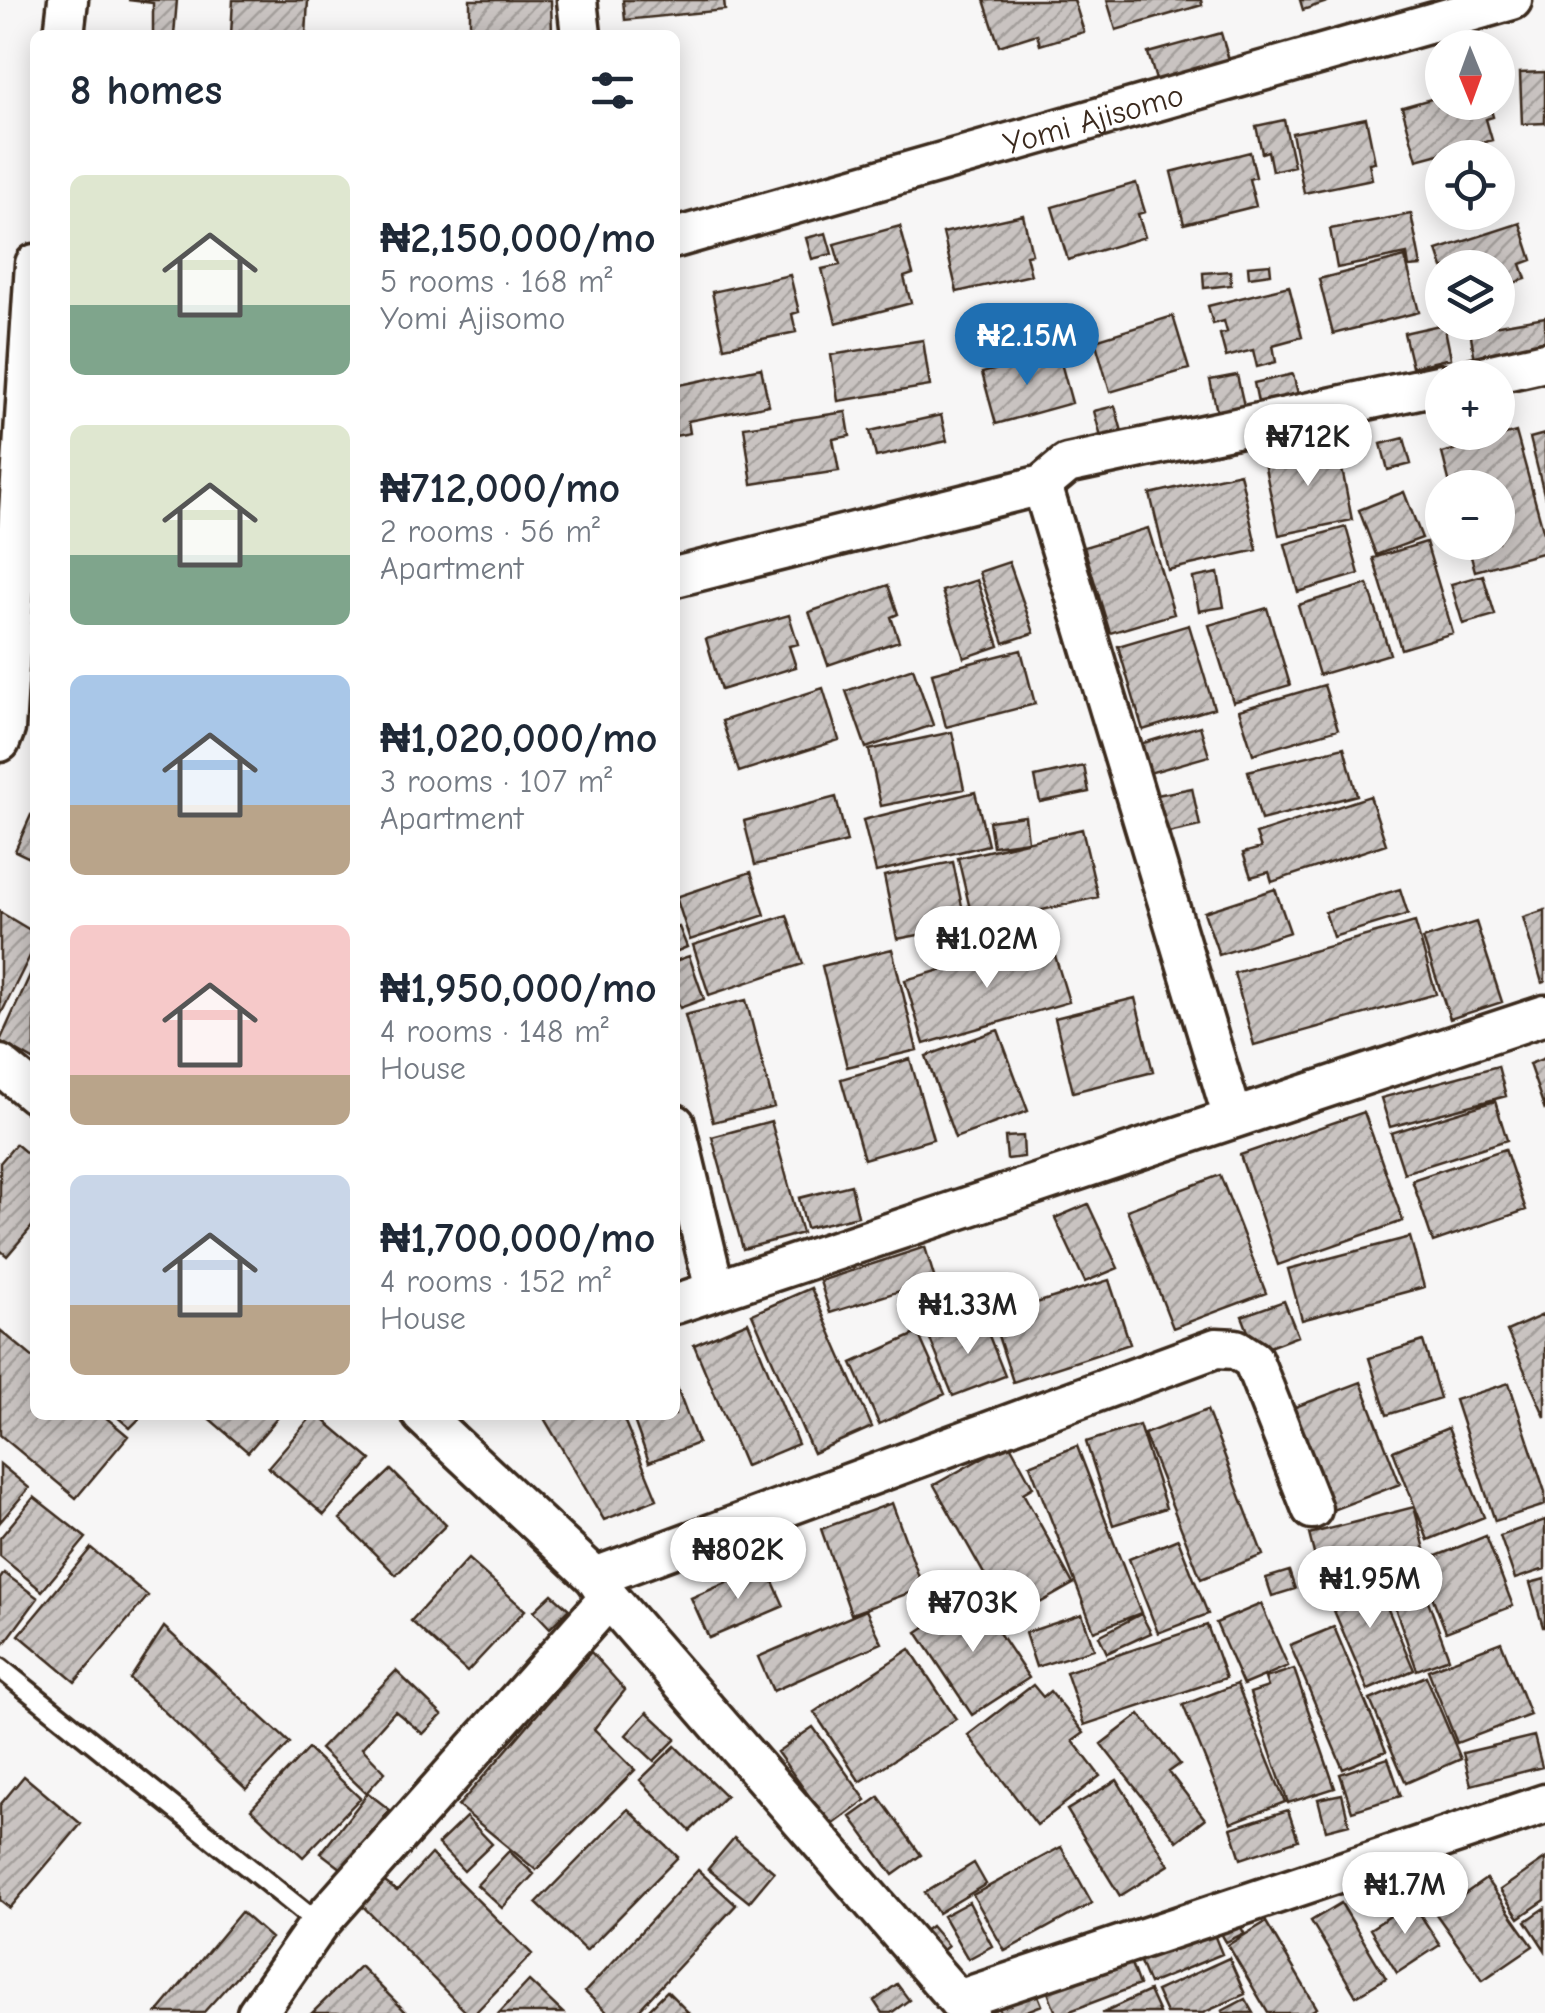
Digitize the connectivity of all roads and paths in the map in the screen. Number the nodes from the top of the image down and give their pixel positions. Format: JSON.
{"nodes":[{"id":1,"x":68,"y":0,"type":"edge"},
{"id":2,"x":577,"y":0,"type":"edge"},
{"id":3,"x":1512,"y":0,"type":"edge"},
{"id":4,"x":65,"y":30,"type":"edge"},
{"id":5,"x":580,"y":30,"type":"edge"},
{"id":6,"x":680,"y":237,"type":"edge"},
{"id":7,"x":1545,"y":362,"type":"edge"},
{"id":8,"x":1515,"y":369,"type":"edge"},
{"id":9,"x":30,"y":381,"type":"edge"},
{"id":10,"x":1425,"y":388,"type":"edge"},
{"id":11,"x":1042,"y":485,"type":"junction"},
{"id":12,"x":680,"y":576,"type":"edge"},
{"id":13,"x":13,"y":732,"type":"edge"},
{"id":14,"x":1545,"y":1016,"type":"edge"},
{"id":15,"x":0,"y":1065,"type":"edge"},
{"id":16,"x":30,"y":1090,"type":"edge"},
{"id":17,"x":1232,"y":1118,"type":"junction"},
{"id":18,"x":680,"y":1145,"type":"edge"},
{"id":19,"x":715,"y":1290,"type":"junction"},
{"id":20,"x":680,"y":1302,"type":"edge"},
{"id":21,"x":436,"y":1420,"type":"edge"},
{"id":22,"x":1312,"y":1509,"type":"dead end"},
{"id":23,"x":602,"y":1587,"type":"junction"},
{"id":24,"x":0,"y":1668,"type":"edge"},
{"id":25,"x":1545,"y":1804,"type":"edge"},
{"id":26,"x":320,"y":1924,"type":"junction"},
{"id":27,"x":963,"y":2006,"type":"edge"},
{"id":28,"x":257,"y":2013,"type":"edge"}],
"edges":[{"from":1,"to":4,"type":"street"},
{"from":2,"to":5,"type":"street"},
{"from":3,"to":6,"type":"street","name":"Yomi Ajisomo"},
{"from":7,"to":8,"type":"street"},
{"from":9,"to":13,"type":"street"},
{"from":10,"to":11,"type":"street"},
{"from":11,"to":12,"type":"street"},
{"from":11,"to":17,"type":"street"},
{"from":14,"to":17,"type":"street"},
{"from":15,"to":16,"type":"street"},
{"from":17,"to":19,"type":"street"},
{"from":18,"to":19,"type":"street"},
{"from":19,"to":20,"type":"street"},
{"from":21,"to":23,"type":"street"},
{"from":22,"to":23,"type":"street"},
{"from":23,"to":26,"type":"street"},
{"from":23,"to":27,"type":"street"},
{"from":24,"to":26,"type":"lane"},
{"from":25,"to":27,"type":"street"},
{"from":26,"to":28,"type":"street"}]}
